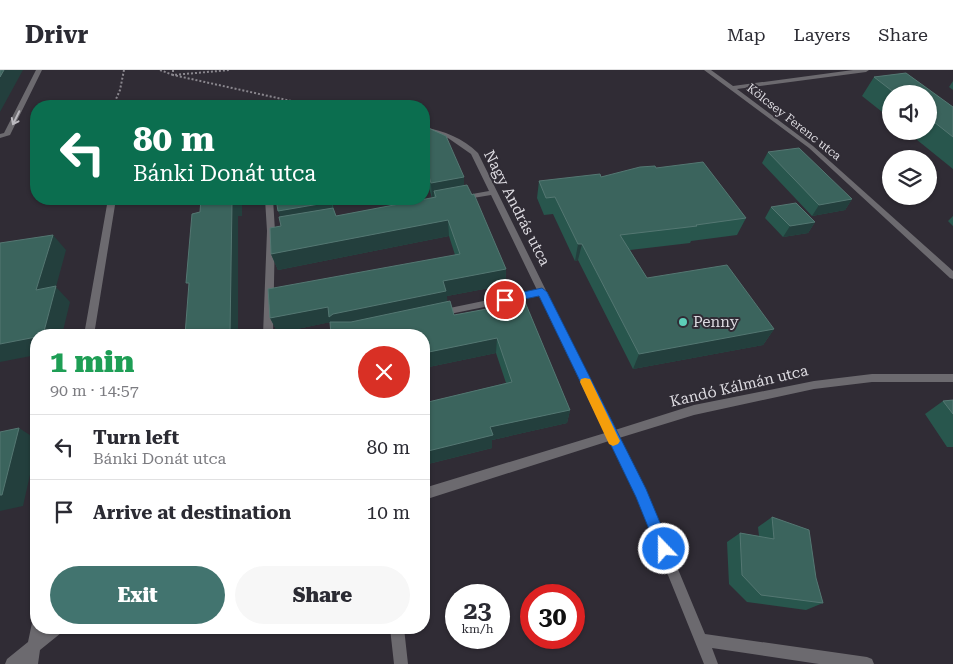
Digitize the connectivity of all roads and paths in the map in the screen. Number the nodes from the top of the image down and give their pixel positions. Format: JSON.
{"nodes":[{"id":1,"x":39,"y":70,"type":"edge"},
{"id":2,"x":124,"y":70,"type":"edge"},
{"id":3,"x":160,"y":70,"type":"edge"},
{"id":4,"x":173,"y":70,"type":"edge"},
{"id":5,"x":230,"y":70,"type":"edge"},
{"id":6,"x":707,"y":70,"type":"edge"},
{"id":7,"x":866,"y":70,"type":"edge"},
{"id":8,"x":848,"y":71,"type":"edge"},
{"id":9,"x":173,"y":75,"type":"junction"},
{"id":10,"x":732,"y":88,"type":"junction"},
{"id":11,"x":116,"y":100,"type":"edge"},
{"id":12,"x":287,"y":100,"type":"edge"},
{"id":13,"x":430,"y":130,"type":"edge"},
{"id":14,"x":4,"y":135,"type":"edge"},
{"id":15,"x":494,"y":192,"type":"junction"},
{"id":16,"x":455,"y":199,"type":"edge"},
{"id":17,"x":111,"y":205,"type":"edge"},
{"id":18,"x":268,"y":205,"type":"edge"},
{"id":19,"x":280,"y":229,"type":"edge"},
{"id":20,"x":270,"y":231,"type":"junction"},
{"id":21,"x":953,"y":276,"type":"edge"},
{"id":22,"x":542,"y":292,"type":"junction"},
{"id":23,"x":426,"y":316,"type":"edge"},
{"id":24,"x":90,"y":329,"type":"edge"},
{"id":25,"x":268,"y":329,"type":"edge"},
{"id":26,"x":953,"y":378,"type":"edge"},
{"id":27,"x":611,"y":436,"type":"junction"},
{"id":28,"x":430,"y":492,"type":"edge"},
{"id":29,"x":36,"y":634,"type":"edge"},
{"id":30,"x":49,"y":634,"type":"edge"},
{"id":31,"x":398,"y":634,"type":"edge"},
{"id":32,"x":702,"y":640,"type":"junction"},
{"id":33,"x":34,"y":646,"type":"junction"},
{"id":34,"x":12,"y":664,"type":"edge"},
{"id":35,"x":31,"y":664,"type":"edge"},
{"id":36,"x":401,"y":664,"type":"edge"},
{"id":37,"x":711,"y":664,"type":"edge"},
{"id":38,"x":867,"y":664,"type":"edge"}],
"edges":[{"from":1,"to":14,"type":"street","one_way":true},
{"from":2,"to":11,"type":"path"},
{"from":3,"to":9,"type":"path"},
{"from":4,"to":9,"type":"path"},
{"from":5,"to":9,"type":"path"},
{"from":6,"to":10,"type":"street","name":"Kölcsey Ferenc utca"},
{"from":7,"to":8,"type":"street"},
{"from":8,"to":10,"type":"street"},
{"from":9,"to":12,"type":"path"},
{"from":10,"to":21,"type":"street","name":"Kölcsey Ferenc utca"},
{"from":13,"to":15,"type":"street","name":"Nagy András utca"},
{"from":15,"to":16,"type":"street"},
{"from":15,"to":22,"type":"street","name":"Nagy András utca"},
{"from":17,"to":24,"type":"street"},
{"from":18,"to":20,"type":"street"},
{"from":19,"to":20,"type":"street"},
{"from":20,"to":25,"type":"street"},
{"from":22,"to":23,"type":"street"},
{"from":22,"to":27,"type":"street","name":"Nagy András utca"},
{"from":26,"to":27,"type":"street","name":"Kandó Kálmán utca"},
{"from":27,"to":28,"type":"street","name":"Kandó Kálmán utca"},
{"from":27,"to":32,"type":"street","name":"Nagy András utca"},
{"from":29,"to":33,"type":"street"},
{"from":30,"to":33,"type":"street"},
{"from":31,"to":36,"type":"street"},
{"from":32,"to":37,"type":"street","name":"Nagy András utca"},
{"from":32,"to":38,"type":"street"},
{"from":33,"to":34,"type":"street"},
{"from":33,"to":35,"type":"street"}]}
